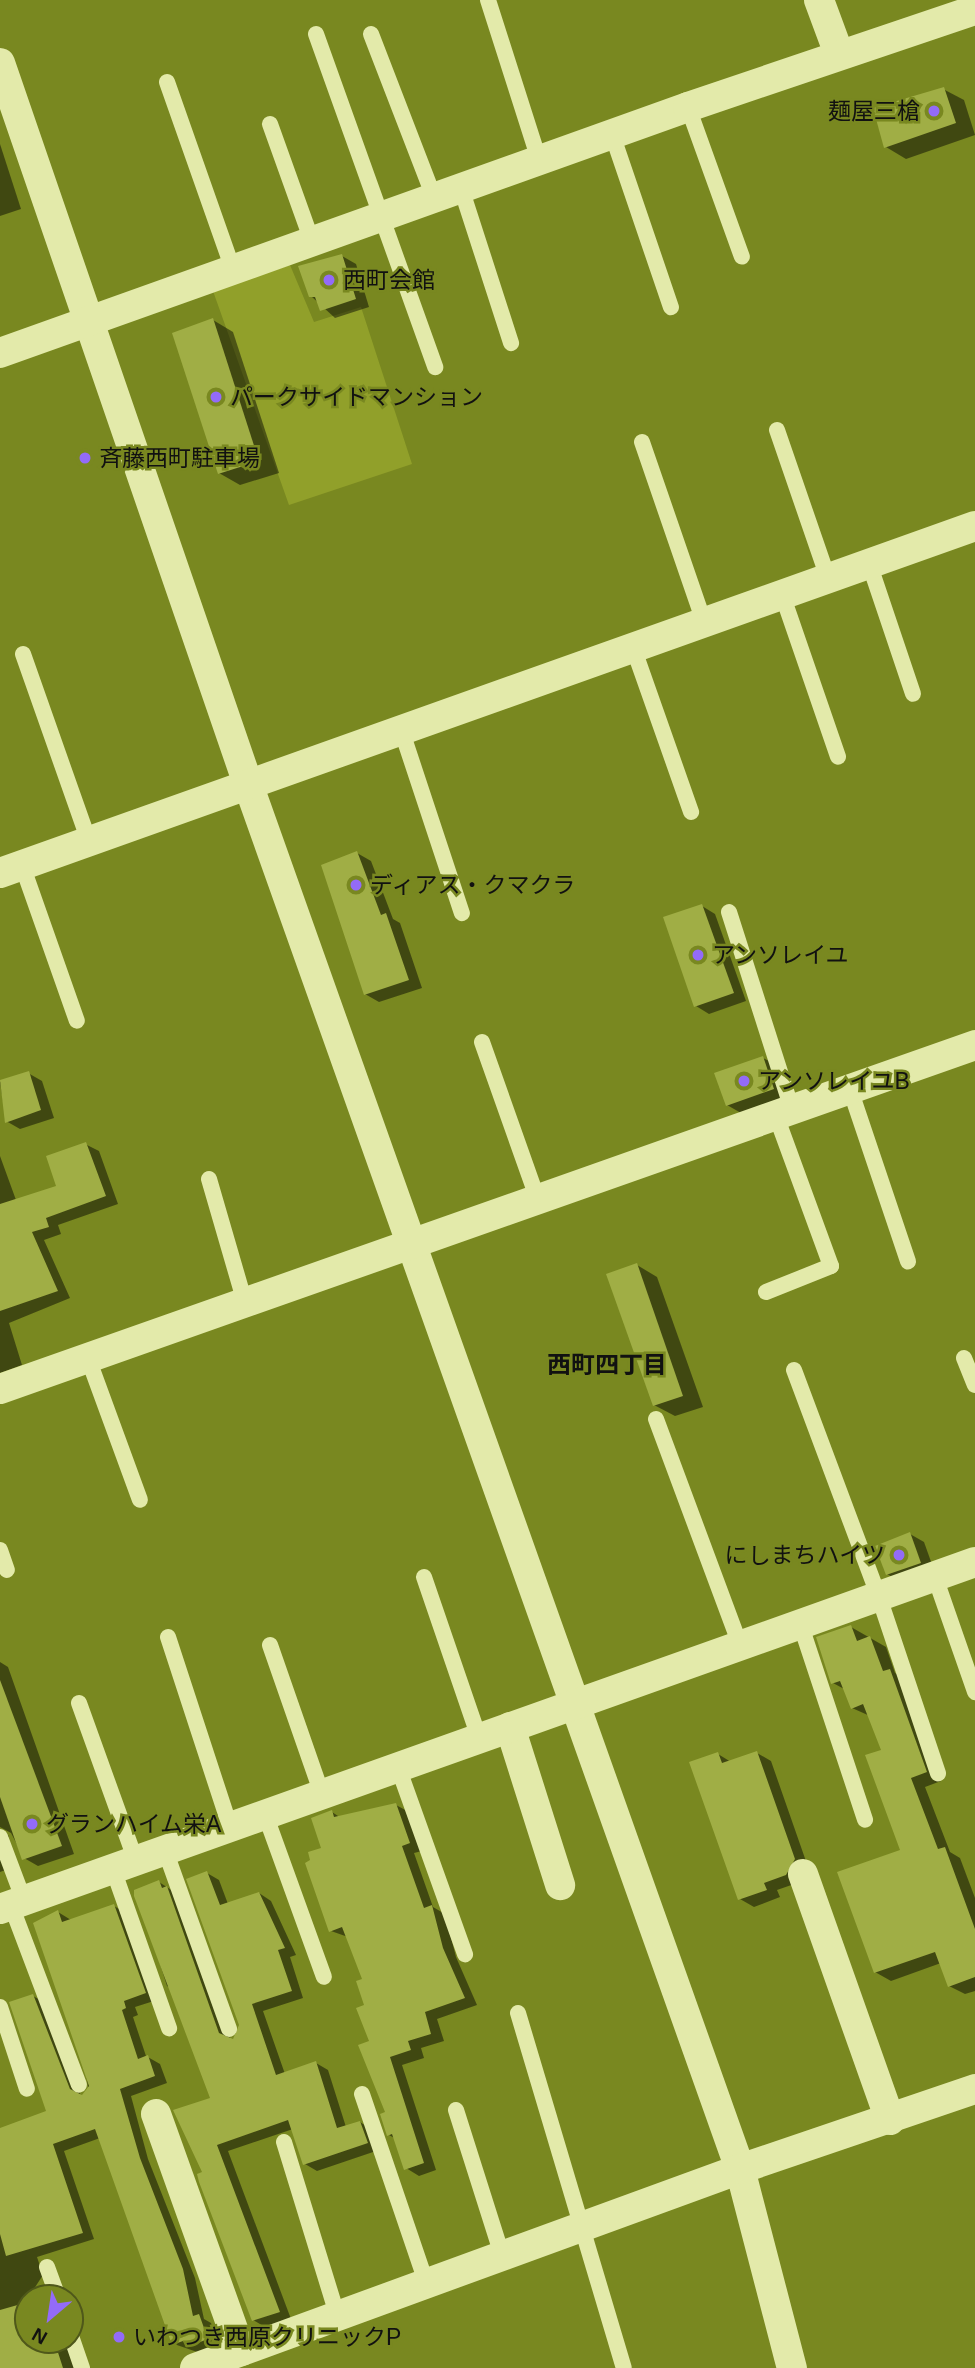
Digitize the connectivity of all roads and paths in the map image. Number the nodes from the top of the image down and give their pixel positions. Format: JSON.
{"nodes":[{"id":1,"x":488,"y":0,"type":"edge"},
{"id":2,"x":819,"y":0,"type":"edge"},
{"id":3,"x":975,"y":10,"type":"edge"},
{"id":4,"x":316,"y":34,"type":"dead end"},
{"id":5,"x":371,"y":34,"type":"dead end"},
{"id":6,"x":839,"y":54,"type":"junction"},
{"id":7,"x":0,"y":63,"type":"edge"},
{"id":8,"x":167,"y":82,"type":"dead end"},
{"id":9,"x":688,"y":107,"type":"junction"},
{"id":10,"x":270,"y":124,"type":"dead end"},
{"id":11,"x":612,"y":134,"type":"junction"},
{"id":12,"x":539,"y":160,"type":"junction"},
{"id":13,"x":448,"y":193,"type":"junction"},
{"id":14,"x":379,"y":217,"type":"junction"},
{"id":15,"x":312,"y":241,"type":"junction"},
{"id":16,"x":742,"y":257,"type":"dead end"},
{"id":17,"x":233,"y":269,"type":"junction"},
{"id":18,"x":671,"y":307,"type":"dead end"},
{"id":19,"x":91,"y":320,"type":"junction"},
{"id":20,"x":511,"y":343,"type":"dead end"},
{"id":21,"x":0,"y":353,"type":"edge"},
{"id":22,"x":435,"y":367,"type":"dead end"},
{"id":23,"x":777,"y":430,"type":"dead end"},
{"id":24,"x":642,"y":442,"type":"dead end"},
{"id":25,"x":975,"y":526,"type":"edge"},
{"id":26,"x":869,"y":563,"type":"junction"},
{"id":27,"x":828,"y":578,"type":"junction"},
{"id":28,"x":782,"y":594,"type":"junction"},
{"id":29,"x":704,"y":622,"type":"junction"},
{"id":30,"x":633,"y":647,"type":"junction"},
{"id":31,"x":23,"y":654,"type":"dead end"},
{"id":32,"x":913,"y":694,"type":"dead end"},
{"id":33,"x":401,"y":729,"type":"junction"},
{"id":34,"x":838,"y":757,"type":"dead end"},
{"id":35,"x":248,"y":784,"type":"junction"},
{"id":36,"x":691,"y":811,"type":"dead end"},
{"id":37,"x":89,"y":841,"type":"junction"},
{"id":38,"x":11,"y":869,"type":"edge"},
{"id":39,"x":729,"y":912,"type":"dead end"},
{"id":40,"x":462,"y":913,"type":"dead end"},
{"id":41,"x":77,"y":1021,"type":"dead end"},
{"id":42,"x":482,"y":1042,"type":"dead end"},
{"id":43,"x":975,"y":1045,"type":"edge"},
{"id":44,"x":850,"y":1089,"type":"junction"},
{"id":45,"x":784,"y":1113,"type":"junction"},
{"id":46,"x":209,"y":1178,"type":"dead end"},
{"id":47,"x":538,"y":1200,"type":"junction"},
{"id":48,"x":415,"y":1244,"type":"junction"},
{"id":49,"x":908,"y":1261,"type":"dead end"},
{"id":50,"x":766,"y":1292,"type":"dead end"},
{"id":51,"x":245,"y":1303,"type":"junction"},
{"id":52,"x":88,"y":1358,"type":"junction"},
{"id":53,"x":964,"y":1358,"type":"dead end"},
{"id":54,"x":794,"y":1370,"type":"dead end"},
{"id":55,"x":975,"y":1385,"type":"edge"},
{"id":56,"x":0,"y":1389,"type":"edge"},
{"id":57,"x":656,"y":1419,"type":"dead end"},
{"id":58,"x":139,"y":1500,"type":"dead end"},
{"id":59,"x":0,"y":1550,"type":"edge"},
{"id":60,"x":975,"y":1562,"type":"edge"},
{"id":61,"x":6,"y":1570,"type":"dead end"},
{"id":62,"x":424,"y":1577,"type":"dead end"},
{"id":63,"x":934,"y":1577,"type":"junction"},
{"id":64,"x":879,"y":1597,"type":"junction"},
{"id":65,"x":801,"y":1626,"type":"junction"},
{"id":66,"x":168,"y":1637,"type":"dead end"},
{"id":67,"x":270,"y":1645,"type":"dead end"},
{"id":68,"x":741,"y":1647,"type":"junction"},
{"id":69,"x":975,"y":1692,"type":"edge"},
{"id":70,"x":79,"y":1703,"type":"dead end"},
{"id":71,"x":579,"y":1707,"type":"junction"},
{"id":72,"x":510,"y":1727,"type":"junction"},
{"id":73,"x":480,"y":1738,"type":"junction"},
{"id":74,"x":398,"y":1767,"type":"junction"},
{"id":75,"x":938,"y":1773,"type":"dead end"},
{"id":76,"x":322,"y":1794,"type":"junction"},
{"id":77,"x":265,"y":1814,"type":"junction"},
{"id":78,"x":865,"y":1820,"type":"dead end"},
{"id":79,"x":230,"y":1827,"type":"junction"},
{"id":80,"x":0,"y":1837,"type":"edge"},
{"id":81,"x":165,"y":1850,"type":"junction"},
{"id":82,"x":125,"y":1865,"type":"junction"},
{"id":83,"x":803,"y":1874,"type":"dead end"},
{"id":84,"x":560,"y":1885,"type":"dead end"},
{"id":85,"x":12,"y":1905,"type":"edge"},
{"id":86,"x":465,"y":1954,"type":"dead end"},
{"id":87,"x":324,"y":1977,"type":"dead end"},
{"id":88,"x":0,"y":2007,"type":"edge"},
{"id":89,"x":518,"y":2013,"type":"dead end"},
{"id":90,"x":169,"y":2028,"type":"dead end"},
{"id":91,"x":229,"y":2029,"type":"dead end"},
{"id":92,"x":79,"y":2085,"type":"dead end"},
{"id":93,"x":27,"y":2089,"type":"dead end"},
{"id":94,"x":975,"y":2089,"type":"edge"},
{"id":95,"x":362,"y":2094,"type":"dead end"},
{"id":96,"x":456,"y":2110,"type":"dead end"},
{"id":97,"x":156,"y":2114,"type":"dead end"},
{"id":98,"x":890,"y":2120,"type":"junction"},
{"id":99,"x":284,"y":2142,"type":"dead end"},
{"id":100,"x":740,"y":2169,"type":"junction"},
{"id":101,"x":585,"y":2229,"type":"junction"},
{"id":102,"x":503,"y":2258,"type":"junction"},
{"id":103,"x":47,"y":2267,"type":"dead end"},
{"id":104,"x":53,"y":2284,"type":"edge"},
{"id":105,"x":427,"y":2285,"type":"junction"},
{"id":106,"x":338,"y":2317,"type":"junction"},
{"id":107,"x":242,"y":2351,"type":"junction"},
{"id":108,"x":790,"y":2367,"type":"edge"},
{"id":109,"x":195,"y":2368,"type":"edge"},
{"id":110,"x":624,"y":2368,"type":"edge"}],
"edges":[{"from":1,"to":12,"type":"lane"},
{"from":2,"to":6,"type":"street"},
{"from":3,"to":6,"type":"street"},
{"from":4,"to":14,"type":"lane"},
{"from":5,"to":13,"type":"lane"},
{"from":6,"to":9,"type":"street"},
{"from":7,"to":19,"type":"street"},
{"from":8,"to":17,"type":"lane"},
{"from":9,"to":11,"type":"street"},
{"from":9,"to":16,"type":"lane"},
{"from":10,"to":15,"type":"lane"},
{"from":11,"to":12,"type":"street"},
{"from":11,"to":18,"type":"lane"},
{"from":12,"to":13,"type":"street"},
{"from":13,"to":14,"type":"street"},
{"from":13,"to":20,"type":"lane"},
{"from":14,"to":15,"type":"street"},
{"from":14,"to":22,"type":"lane"},
{"from":15,"to":17,"type":"street"},
{"from":17,"to":19,"type":"street"},
{"from":19,"to":21,"type":"street"},
{"from":19,"to":35,"type":"street"},
{"from":23,"to":27,"type":"lane"},
{"from":24,"to":29,"type":"lane"},
{"from":25,"to":26,"type":"street"},
{"from":26,"to":27,"type":"street"},
{"from":26,"to":32,"type":"lane"},
{"from":27,"to":28,"type":"street"},
{"from":28,"to":29,"type":"street"},
{"from":28,"to":34,"type":"lane"},
{"from":29,"to":30,"type":"street"},
{"from":30,"to":33,"type":"street"},
{"from":30,"to":36,"type":"lane"},
{"from":31,"to":37,"type":"lane"},
{"from":33,"to":35,"type":"street"},
{"from":33,"to":40,"type":"lane"},
{"from":35,"to":37,"type":"street"},
{"from":35,"to":48,"type":"street"},
{"from":37,"to":38,"type":"street"},
{"from":38,"to":41,"type":"lane"},
{"from":39,"to":45,"type":"lane"},
{"from":42,"to":47,"type":"lane"},
{"from":43,"to":44,"type":"street"},
{"from":44,"to":45,"type":"street"},
{"from":44,"to":49,"type":"lane"},
{"from":45,"to":47,"type":"street"},
{"from":45,"to":50,"type":"lane"},
{"from":46,"to":51,"type":"lane"},
{"from":47,"to":48,"type":"street"},
{"from":48,"to":51,"type":"street"},
{"from":48,"to":71,"type":"street"},
{"from":51,"to":52,"type":"street"},
{"from":52,"to":56,"type":"street"},
{"from":52,"to":58,"type":"lane"},
{"from":53,"to":55,"type":"lane"},
{"from":54,"to":64,"type":"lane"},
{"from":57,"to":68,"type":"lane"},
{"from":59,"to":61,"type":"lane"},
{"from":60,"to":63,"type":"street"},
{"from":62,"to":73,"type":"lane"},
{"from":63,"to":64,"type":"street"},
{"from":63,"to":69,"type":"lane"},
{"from":64,"to":65,"type":"street"},
{"from":64,"to":75,"type":"lane"},
{"from":65,"to":68,"type":"street"},
{"from":65,"to":78,"type":"lane"},
{"from":66,"to":79,"type":"lane"},
{"from":67,"to":76,"type":"lane"},
{"from":68,"to":71,"type":"street"},
{"from":70,"to":82,"type":"lane"},
{"from":71,"to":72,"type":"street"},
{"from":71,"to":100,"type":"street"},
{"from":72,"to":73,"type":"street"},
{"from":72,"to":84,"type":"street"},
{"from":73,"to":74,"type":"street"},
{"from":74,"to":76,"type":"street"},
{"from":74,"to":86,"type":"lane"},
{"from":76,"to":77,"type":"street"},
{"from":77,"to":79,"type":"street"},
{"from":77,"to":87,"type":"lane"},
{"from":79,"to":81,"type":"street"},
{"from":80,"to":85,"type":"lane"},
{"from":81,"to":82,"type":"street"},
{"from":81,"to":91,"type":"lane"},
{"from":82,"to":85,"type":"street"},
{"from":82,"to":90,"type":"lane"},
{"from":83,"to":98,"type":"street"},
{"from":85,"to":92,"type":"lane"},
{"from":88,"to":93,"type":"lane"},
{"from":89,"to":101,"type":"lane"},
{"from":94,"to":98,"type":"street"},
{"from":95,"to":105,"type":"lane"},
{"from":96,"to":102,"type":"lane"},
{"from":97,"to":107,"type":"street"},
{"from":98,"to":100,"type":"street"},
{"from":99,"to":106,"type":"lane"},
{"from":100,"to":101,"type":"street"},
{"from":100,"to":108,"type":"street"},
{"from":101,"to":102,"type":"street"},
{"from":101,"to":110,"type":"lane"},
{"from":102,"to":105,"type":"street"},
{"from":103,"to":104,"type":"lane"},
{"from":105,"to":106,"type":"street"},
{"from":106,"to":107,"type":"street"},
{"from":107,"to":109,"type":"street"}]}
